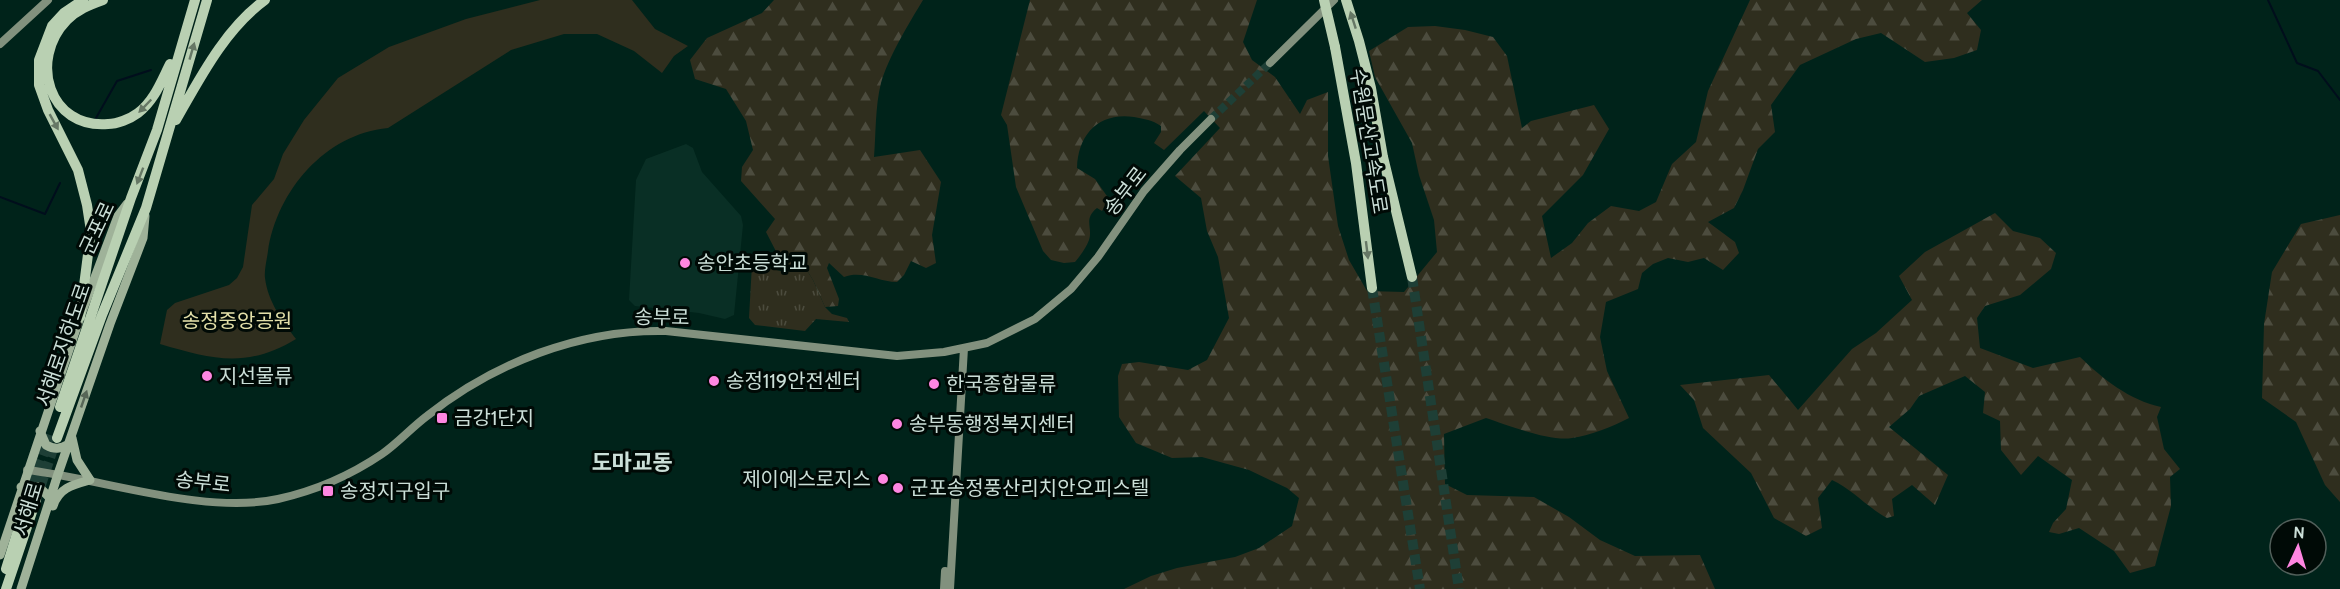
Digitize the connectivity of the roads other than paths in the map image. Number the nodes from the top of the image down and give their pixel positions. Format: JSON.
{"nodes":[{"id":1,"x":48,"y":0,"type":"edge"},
{"id":2,"x":83,"y":0,"type":"edge"},
{"id":3,"x":102,"y":0,"type":"edge"},
{"id":4,"x":195,"y":0,"type":"edge"},
{"id":5,"x":207,"y":0,"type":"edge"},
{"id":6,"x":265,"y":0,"type":"edge"},
{"id":7,"x":1324,"y":0,"type":"edge"},
{"id":8,"x":1334,"y":0,"type":"edge"},
{"id":9,"x":1346,"y":0,"type":"edge"},
{"id":10,"x":183,"y":36,"type":"junction"},
{"id":11,"x":0,"y":44,"type":"edge"},
{"id":12,"x":1270,"y":63,"type":"tunnel mouth"},
{"id":13,"x":1211,"y":119,"type":"tunnel mouth"},
{"id":14,"x":167,"y":136,"type":"junction"},
{"id":15,"x":132,"y":198,"type":"junction"},
{"id":16,"x":146,"y":208,"type":"junction"},
{"id":17,"x":1412,"y":277,"type":"tunnel mouth"},
{"id":18,"x":1372,"y":288,"type":"tunnel mouth"},
{"id":19,"x":80,"y":316,"type":"junction"},
{"id":20,"x":962,"y":349,"type":"junction"},
{"id":21,"x":49,"y":435,"type":"junction"},
{"id":22,"x":70,"y":440,"type":"junction"},
{"id":23,"x":27,"y":470,"type":"junction"},
{"id":24,"x":58,"y":474,"type":"junction"},
{"id":25,"x":90,"y":480,"type":"junction"},
{"id":26,"x":21,"y":488,"type":"junction"},
{"id":27,"x":50,"y":498,"type":"junction"},
{"id":28,"x":0,"y":555,"type":"edge"},
{"id":29,"x":28,"y":568,"type":"junction"},
{"id":30,"x":0,"y":585,"type":"edge"},
{"id":31,"x":6,"y":589,"type":"edge"},
{"id":32,"x":21,"y":589,"type":"edge"},
{"id":33,"x":944,"y":589,"type":"edge"},
{"id":34,"x":950,"y":589,"type":"edge"}],
"edges":[{"from":1,"to":11,"type":"street"},
{"from":2,"to":19,"type":"highway","one_way":true},
{"from":10,"to":3,"type":"highway","one_way":true},
{"from":4,"to":10,"type":"highway","name":"군포로"},
{"from":14,"to":5,"type":"highway","name":"군포로","one_way":true},
{"from":6,"to":14,"type":"highway"},
{"from":7,"to":18,"type":"highway","name":"수원문산고속도로","one_way":true,"bridge":true},
{"from":8,"to":12,"type":"street"},
{"from":17,"to":9,"type":"highway","name":"수원문산고속도로","one_way":true},
{"from":10,"to":15,"type":"highway","name":"군포로","one_way":true},
{"from":13,"to":20,"type":"street","name":"송부로"},
{"from":14,"to":16,"type":"highway","name":"군포로"},
{"from":15,"to":19,"type":"main road","name":"군포로"},
{"from":15,"to":21,"type":"highway","name":"서해로지하도로"},
{"from":16,"to":21,"type":"highway","name":"서해로지하도로"},
{"from":22,"to":16,"type":"main road","name":"군포로","one_way":true},
{"from":19,"to":21,"type":"main road","name":"군포로"},
{"from":20,"to":25,"type":"street","name":"송부로"},
{"from":20,"to":33,"type":"street"},
{"from":20,"to":34,"type":"street"},
{"from":21,"to":22,"type":"main road"},
{"from":21,"to":23,"type":"main road","name":"군포로"},
{"from":22,"to":24,"type":"main road","name":"군포로"},
{"from":22,"to":25,"type":"main road"},
{"from":23,"to":24,"type":"street","name":"송부로"},
{"from":23,"to":26,"type":"main road","name":"서해로"},
{"from":24,"to":25,"type":"street","name":"송부로"},
{"from":24,"to":27,"type":"main road","name":"서해로"},
{"from":25,"to":29,"type":"main road"},
{"from":26,"to":27,"type":"main road"},
{"from":26,"to":28,"type":"main road","name":"서해로"},
{"from":27,"to":29,"type":"main road","name":"서해로"},
{"from":29,"to":32,"type":"main road","name":"서해로"},
{"from":30,"to":31,"type":"highway"}]}
